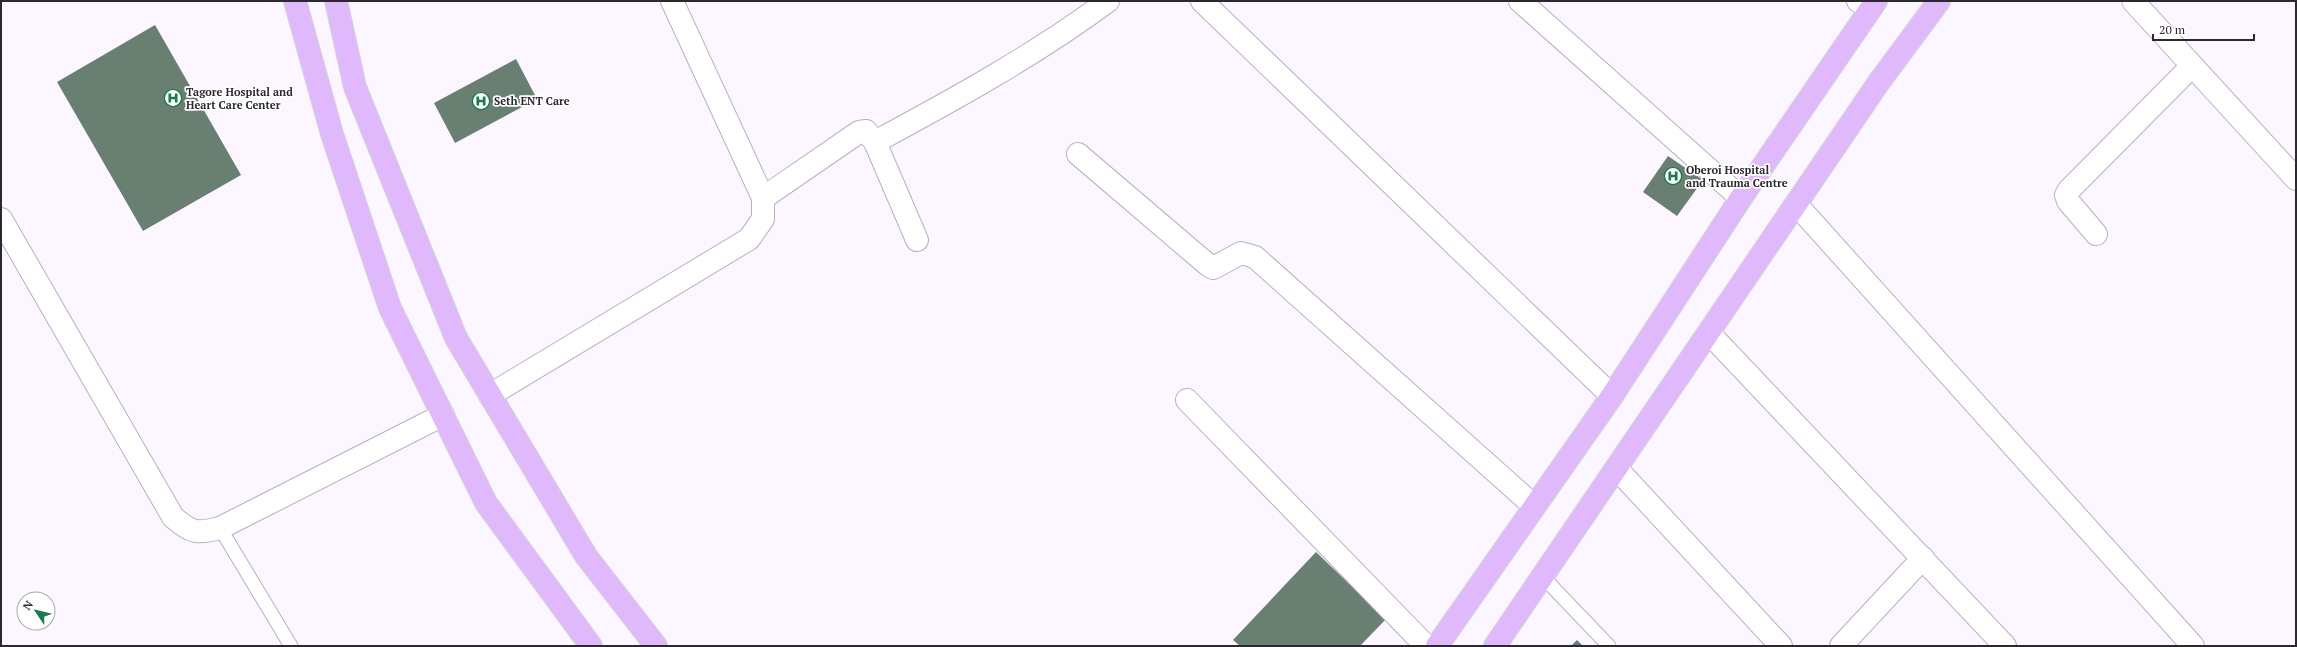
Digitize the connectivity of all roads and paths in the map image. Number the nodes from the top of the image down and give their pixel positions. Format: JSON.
{"nodes":[{"id":1,"x":295,"y":1,"type":"edge"},
{"id":2,"x":336,"y":1,"type":"edge"},
{"id":3,"x":672,"y":1,"type":"edge"},
{"id":4,"x":1108,"y":1,"type":"edge"},
{"id":5,"x":1202,"y":1,"type":"edge"},
{"id":6,"x":1520,"y":1,"type":"edge"},
{"id":7,"x":1938,"y":1,"type":"edge"},
{"id":8,"x":2133,"y":1,"type":"edge"},
{"id":9,"x":1868,"y":3,"type":"edge"},
{"id":10,"x":2192,"y":66,"type":"junction"},
{"id":11,"x":875,"y":142,"type":"junction"},
{"id":12,"x":1078,"y":154,"type":"dead end"},
{"id":13,"x":2296,"y":179,"type":"edge"},
{"id":14,"x":763,"y":198,"type":"junction"},
{"id":15,"x":1741,"y":198,"type":"junction"},
{"id":16,"x":1796,"y":204,"type":"junction"},
{"id":17,"x":3,"y":227,"type":"edge"},
{"id":18,"x":2096,"y":234,"type":"dead end"},
{"id":19,"x":917,"y":240,"type":"dead end"},
{"id":20,"x":1709,"y":333,"type":"junction"},
{"id":21,"x":490,"y":395,"type":"junction"},
{"id":22,"x":1612,"y":396,"type":"junction"},
{"id":23,"x":1187,"y":400,"type":"dead end"},
{"id":24,"x":443,"y":415,"type":"junction"},
{"id":25,"x":1617,"y":469,"type":"junction"},
{"id":26,"x":1534,"y":506,"type":"junction"},
{"id":27,"x":220,"y":528,"type":"junction"},
{"id":28,"x":1923,"y":558,"type":"junction"},
{"id":29,"x":1542,"y":576,"type":"junction"},
{"id":30,"x":291,"y":646,"type":"edge"},
{"id":31,"x":591,"y":646,"type":"edge"},
{"id":32,"x":656,"y":646,"type":"edge"},
{"id":33,"x":1426,"y":646,"type":"edge"},
{"id":34,"x":1436,"y":646,"type":"edge"},
{"id":35,"x":1495,"y":646,"type":"edge"},
{"id":36,"x":1609,"y":646,"type":"edge"},
{"id":37,"x":1781,"y":646,"type":"edge"},
{"id":38,"x":1841,"y":646,"type":"edge"},
{"id":39,"x":2005,"y":646,"type":"edge"},
{"id":40,"x":2193,"y":646,"type":"edge"}],
"edges":[{"from":1,"to":24,"type":"main road"},
{"from":2,"to":21,"type":"main road"},
{"from":3,"to":14,"type":"street"},
{"from":4,"to":11,"type":"street"},
{"from":5,"to":22,"type":"street"},
{"from":6,"to":15,"type":"street"},
{"from":7,"to":16,"type":"main road"},
{"from":8,"to":10,"type":"street"},
{"from":9,"to":15,"type":"main road"},
{"from":10,"to":13,"type":"street"},
{"from":10,"to":18,"type":"street"},
{"from":11,"to":14,"type":"street"},
{"from":11,"to":19,"type":"street"},
{"from":12,"to":26,"type":"street"},
{"from":14,"to":21,"type":"street"},
{"from":15,"to":22,"type":"main road"},
{"from":16,"to":20,"type":"main road"},
{"from":16,"to":40,"type":"street"},
{"from":17,"to":27,"type":"street"},
{"from":20,"to":25,"type":"main road"},
{"from":20,"to":28,"type":"street"},
{"from":21,"to":32,"type":"main road"},
{"from":22,"to":26,"type":"main road"},
{"from":23,"to":33,"type":"street"},
{"from":24,"to":27,"type":"street"},
{"from":24,"to":31,"type":"main road"},
{"from":25,"to":29,"type":"main road"},
{"from":25,"to":37,"type":"street"},
{"from":26,"to":34,"type":"main road"},
{"from":27,"to":30,"type":"lane"},
{"from":28,"to":38,"type":"street"},
{"from":28,"to":39,"type":"street"},
{"from":29,"to":35,"type":"main road"},
{"from":29,"to":36,"type":"lane"}]}
